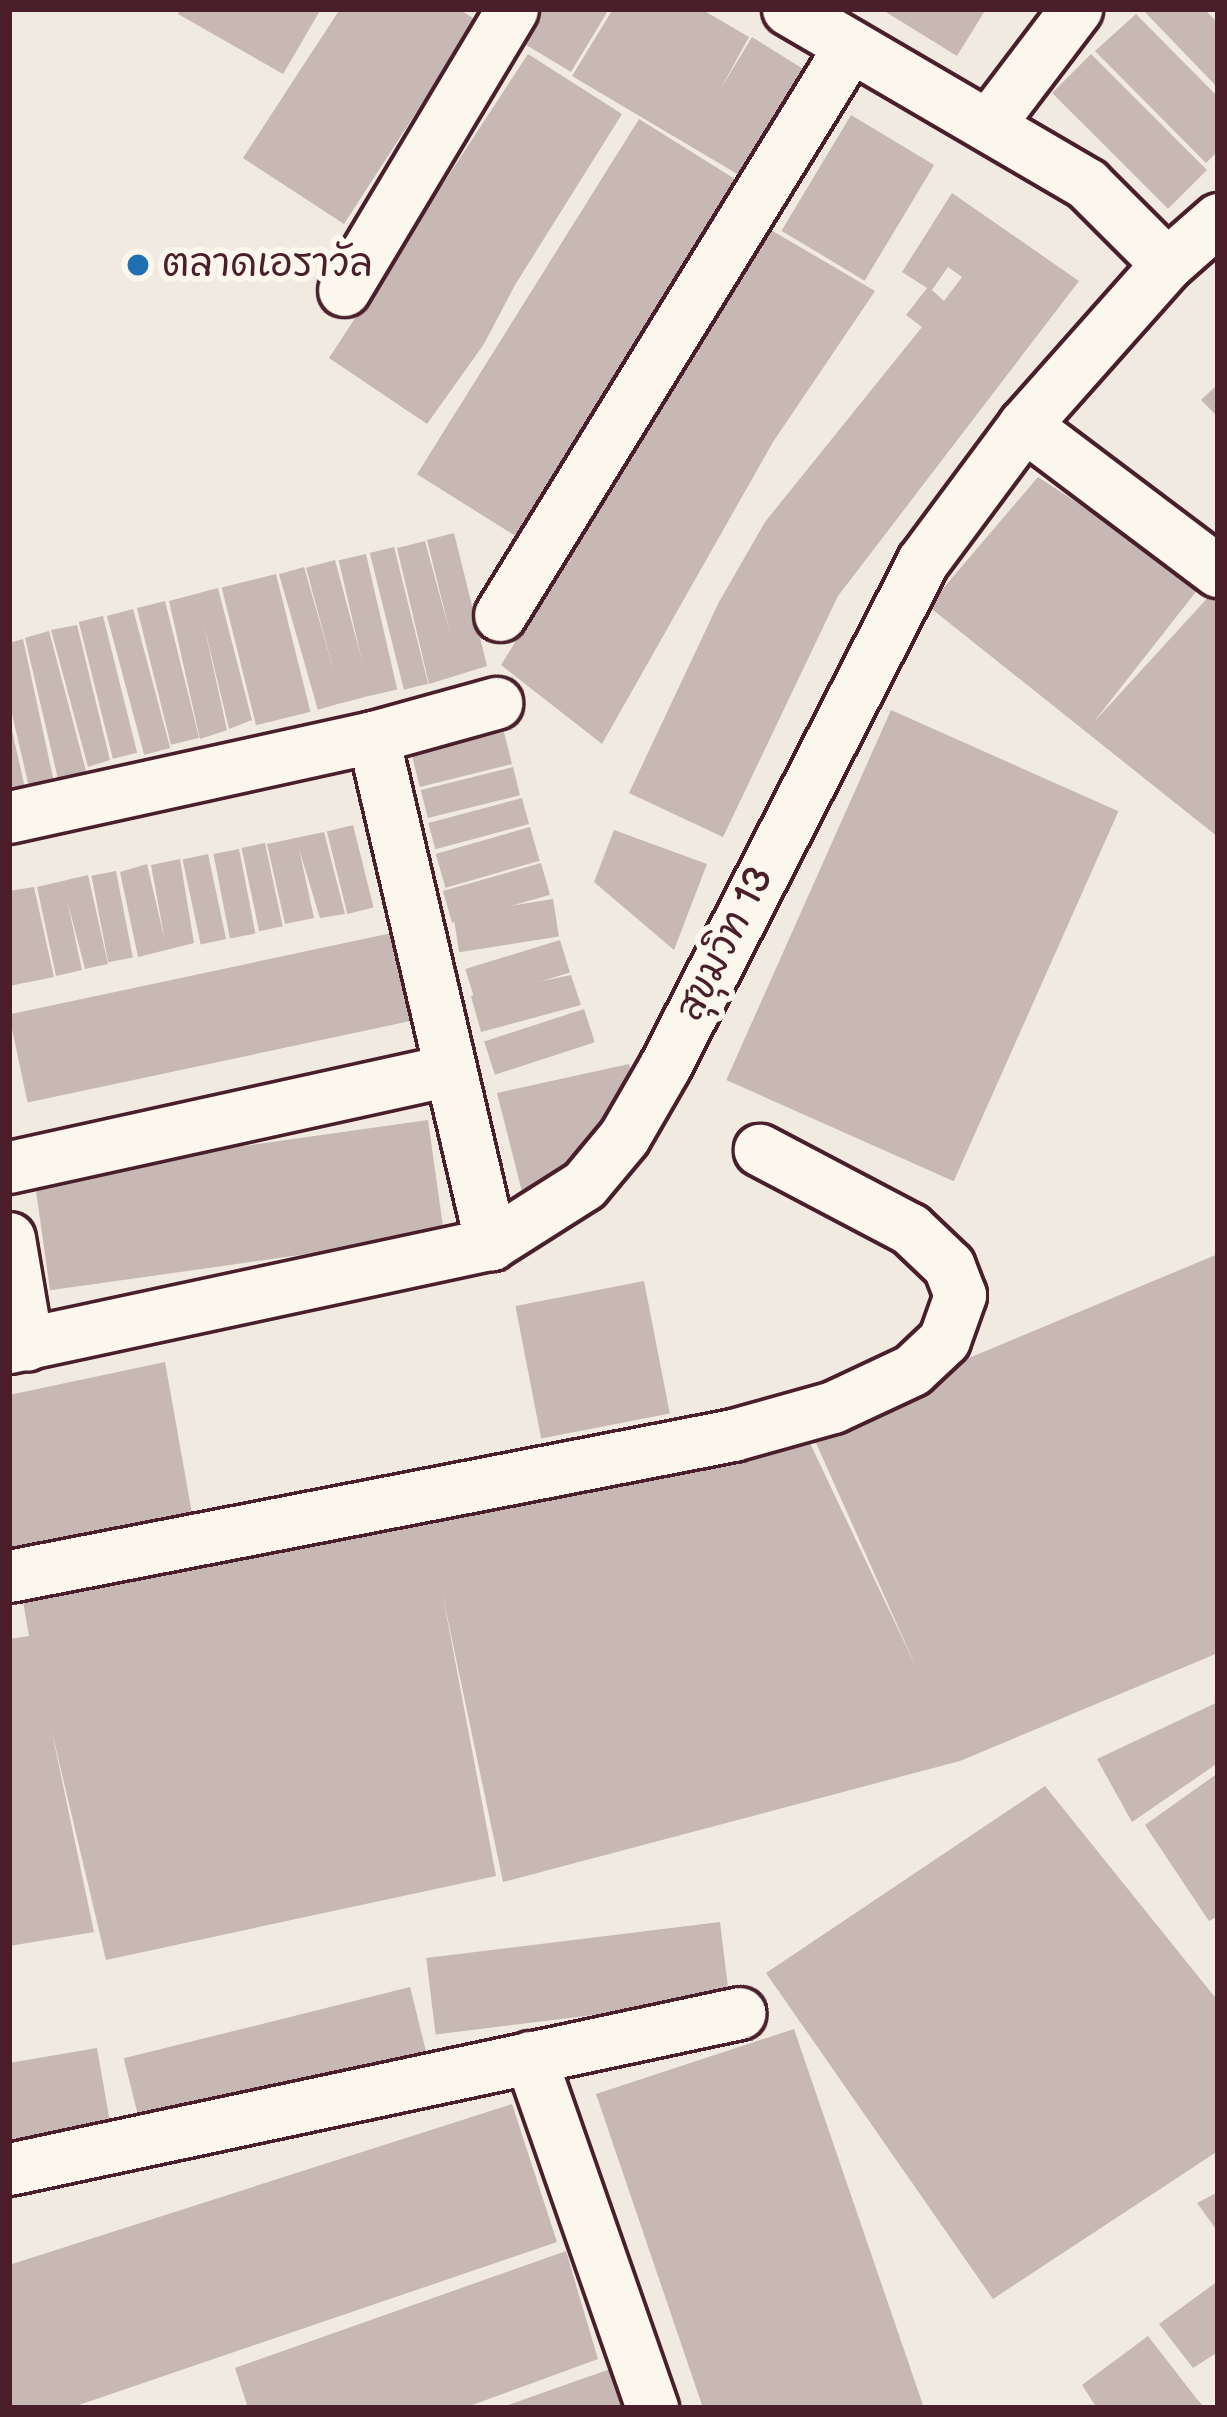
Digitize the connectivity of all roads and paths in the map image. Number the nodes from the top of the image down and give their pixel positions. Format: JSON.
{"nodes":[{"id":1,"x":512,"y":9,"type":"edge"},
{"id":2,"x":788,"y":9,"type":"edge"},
{"id":3,"x":1076,"y":9,"type":"edge"},
{"id":4,"x":850,"y":46,"type":"junction"},
{"id":5,"x":988,"y":124,"type":"junction"},
{"id":6,"x":1218,"y":219,"type":"edge"},
{"id":7,"x":1167,"y":264,"type":"junction"},
{"id":8,"x":344,"y":290,"type":"dead end"},
{"id":9,"x":1024,"y":425,"type":"junction"},
{"id":10,"x":1218,"y":571,"type":"edge"},
{"id":11,"x":500,"y":615,"type":"dead end"},
{"id":12,"x":496,"y":703,"type":"dead end"},
{"id":13,"x":373,"y":737,"type":"junction"},
{"id":14,"x":9,"y":817,"type":"edge"},
{"id":15,"x":449,"y":1070,"type":"junction"},
{"id":16,"x":760,"y":1150,"type":"dead end"},
{"id":17,"x":9,"y":1167,"type":"edge"},
{"id":18,"x":9,"y":1238,"type":"edge"},
{"id":19,"x":491,"y":1244,"type":"junction"},
{"id":20,"x":18,"y":1345,"type":"edge"},
{"id":21,"x":9,"y":1576,"type":"edge"},
{"id":22,"x":740,"y":2013,"type":"dead end"},
{"id":23,"x":530,"y":2057,"type":"junction"},
{"id":24,"x":9,"y":2169,"type":"edge"},
{"id":25,"x":652,"y":2408,"type":"edge"}],
"edges":[{"from":1,"to":8,"type":"street"},
{"from":2,"to":4,"type":"street"},
{"from":3,"to":5,"type":"street"},
{"from":4,"to":5,"type":"street"},
{"from":4,"to":11,"type":"street"},
{"from":5,"to":7,"type":"street"},
{"from":6,"to":7,"type":"street","name":"สุขุมวิท 13"},
{"from":7,"to":9,"type":"street","name":"สุขุมวิท 13"},
{"from":9,"to":10,"type":"street"},
{"from":9,"to":19,"type":"street","name":"สุขุมวิท 13"},
{"from":12,"to":13,"type":"street"},
{"from":13,"to":14,"type":"street"},
{"from":13,"to":15,"type":"street"},
{"from":15,"to":17,"type":"street"},
{"from":15,"to":19,"type":"street"},
{"from":16,"to":21,"type":"street"},
{"from":18,"to":20,"type":"street"},
{"from":19,"to":20,"type":"street","name":"สุขุมวิท 13"},
{"from":22,"to":23,"type":"street"},
{"from":23,"to":24,"type":"street"},
{"from":23,"to":25,"type":"street"}]}
